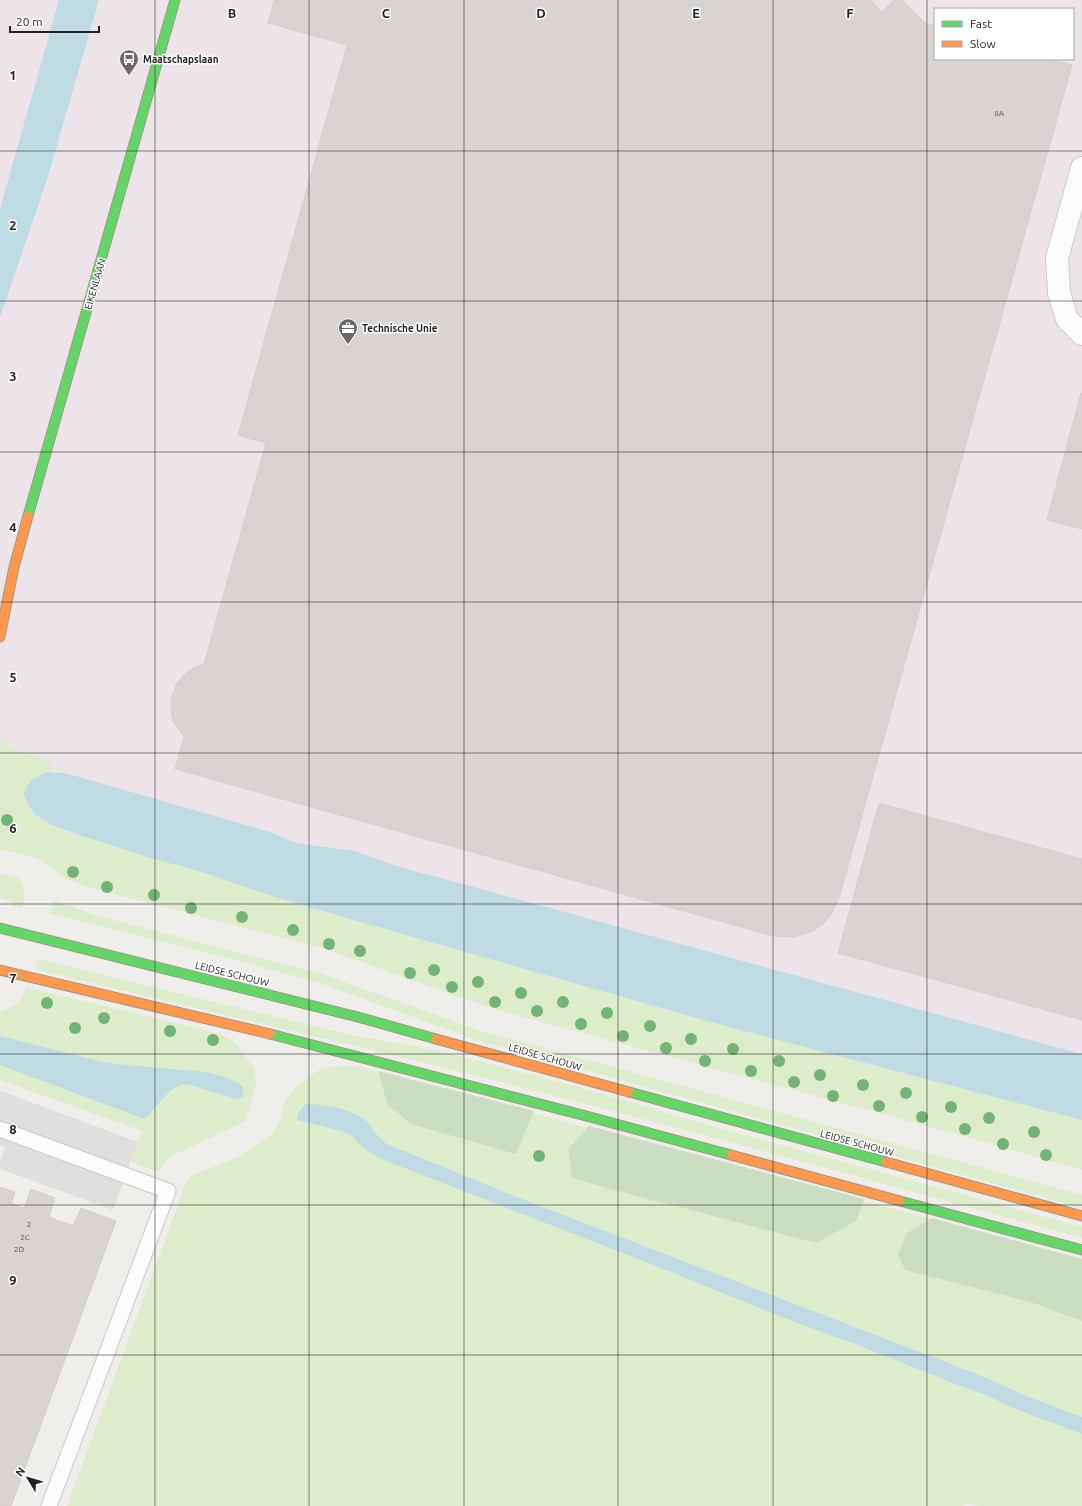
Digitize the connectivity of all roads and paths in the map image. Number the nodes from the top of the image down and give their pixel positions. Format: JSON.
{"nodes":[{"id":1,"x":175,"y":0,"type":"edge"},
{"id":2,"x":1082,"y":168,"type":"edge"},
{"id":3,"x":1082,"y":334,"type":"edge"},
{"id":4,"x":14,"y":567,"type":"junction"},
{"id":5,"x":0,"y":592,"type":"edge"},
{"id":6,"x":0,"y":637,"type":"edge"},
{"id":7,"x":0,"y":928,"type":"edge"},
{"id":8,"x":0,"y":970,"type":"edge"},
{"id":9,"x":0,"y":1129,"type":"edge"},
{"id":10,"x":1082,"y":1216,"type":"edge"},
{"id":11,"x":1082,"y":1250,"type":"edge"},
{"id":12,"x":49,"y":1506,"type":"edge"}],
"edges":[{"from":1,"to":4,"type":"main road","name":"EIKENLAAN"},
{"from":2,"to":3,"type":"street"},
{"from":4,"to":5,"type":"street","name":"EIKENLAAN"},
{"from":4,"to":6,"type":"main road","name":"EIKENLAAN"},
{"from":7,"to":10,"type":"main road","name":"LEIDSE SCHOUW"},
{"from":8,"to":11,"type":"main road"},
{"from":9,"to":12,"type":"lane"}]}
